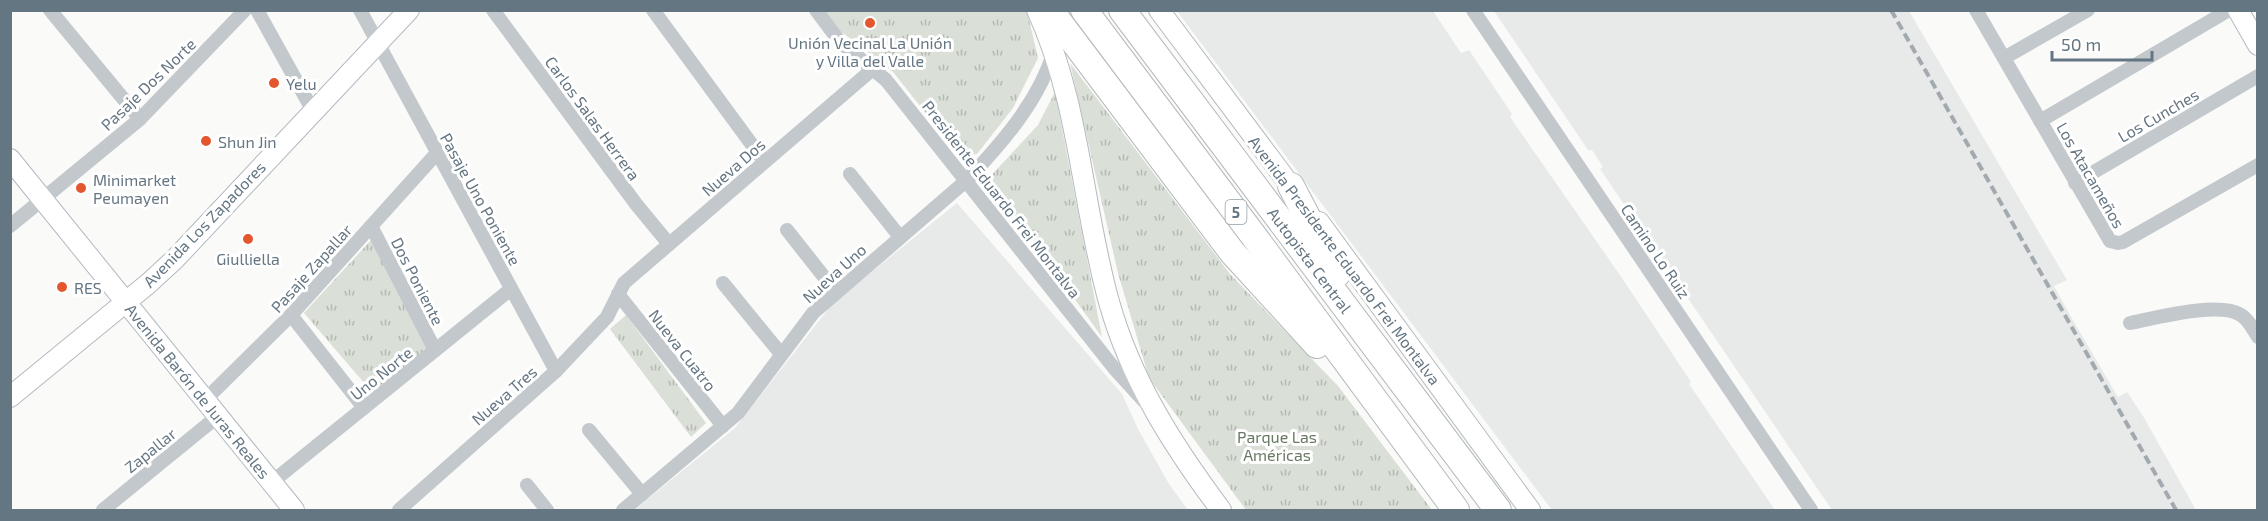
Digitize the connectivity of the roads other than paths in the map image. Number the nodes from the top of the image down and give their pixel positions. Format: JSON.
{"nodes":[{"id":1,"x":50,"y":10,"type":"edge"},
{"id":2,"x":245,"y":10,"type":"edge"},
{"id":3,"x":257,"y":10,"type":"edge"},
{"id":4,"x":360,"y":10,"type":"edge"},
{"id":5,"x":409,"y":10,"type":"edge"},
{"id":6,"x":493,"y":10,"type":"edge"},
{"id":7,"x":653,"y":10,"type":"edge"},
{"id":8,"x":816,"y":10,"type":"edge"},
{"id":9,"x":1037,"y":10,"type":"edge"},
{"id":10,"x":1050,"y":10,"type":"edge"},
{"id":11,"x":1084,"y":10,"type":"edge"},
{"id":12,"x":1122,"y":10,"type":"edge"},
{"id":13,"x":1159,"y":10,"type":"edge"},
{"id":14,"x":1473,"y":10,"type":"edge"},
{"id":15,"x":1976,"y":10,"type":"edge"},
{"id":16,"x":2088,"y":10,"type":"edge"},
{"id":17,"x":2229,"y":10,"type":"edge"},
{"id":18,"x":2238,"y":10,"type":"edge"},
{"id":19,"x":377,"y":43,"type":"junction"},
{"id":20,"x":2258,"y":45,"type":"edge"},
{"id":21,"x":1054,"y":51,"type":"junction"},
{"id":22,"x":2004,"y":58,"type":"junction"},
{"id":23,"x":874,"y":68,"type":"junction"},
{"id":24,"x":2258,"y":76,"type":"edge"},
{"id":25,"x":313,"y":111,"type":"junction"},
{"id":26,"x":140,"y":119,"type":"junction"},
{"id":27,"x":2040,"y":121,"type":"junction"},
{"id":28,"x":437,"y":153,"type":"junction"},
{"id":29,"x":10,"y":159,"type":"edge"},
{"id":30,"x":764,"y":161,"type":"junction"},
{"id":31,"x":2258,"y":165,"type":"edge"},
{"id":32,"x":850,"y":174,"type":"dead end"},
{"id":33,"x":966,"y":180,"type":"junction"},
{"id":34,"x":2075,"y":183,"type":"junction"},
{"id":35,"x":1291,"y":186,"type":"junction"},
{"id":36,"x":43,"y":199,"type":"junction"},
{"id":37,"x":10,"y":226,"type":"edge"},
{"id":38,"x":371,"y":226,"type":"junction"},
{"id":39,"x":786,"y":230,"type":"dead end"},
{"id":40,"x":900,"y":237,"type":"junction"},
{"id":41,"x":669,"y":244,"type":"junction"},
{"id":42,"x":723,"y":283,"type":"dead end"},
{"id":43,"x":511,"y":289,"type":"junction"},
{"id":44,"x":836,"y":292,"type":"junction"},
{"id":45,"x":618,"y":294,"type":"junction"},
{"id":46,"x":126,"y":302,"type":"junction"},
{"id":47,"x":291,"y":315,"type":"junction"},
{"id":48,"x":2130,"y":323,"type":"dead end"},
{"id":49,"x":2258,"y":337,"type":"edge"},
{"id":50,"x":435,"y":350,"type":"junction"},
{"id":51,"x":781,"y":354,"type":"junction"},
{"id":52,"x":1384,"y":358,"type":"junction"},
{"id":53,"x":556,"y":371,"type":"junction"},
{"id":54,"x":10,"y":397,"type":"edge"},
{"id":55,"x":205,"y":400,"type":"junction"},
{"id":56,"x":364,"y":408,"type":"junction"},
{"id":57,"x":1156,"y":415,"type":"junction"},
{"id":58,"x":218,"y":416,"type":"junction"},
{"id":59,"x":1386,"y":416,"type":"junction"},
{"id":60,"x":723,"y":426,"type":"junction"},
{"id":61,"x":589,"y":430,"type":"dead end"},
{"id":62,"x":272,"y":482,"type":"junction"},
{"id":63,"x":527,"y":485,"type":"dead end"},
{"id":64,"x":642,"y":494,"type":"junction"},
{"id":65,"x":103,"y":510,"type":"edge"},
{"id":66,"x":294,"y":510,"type":"edge"},
{"id":67,"x":399,"y":510,"type":"edge"},
{"id":68,"x":547,"y":510,"type":"edge"},
{"id":69,"x":623,"y":510,"type":"edge"},
{"id":70,"x":1221,"y":510,"type":"edge"},
{"id":71,"x":1456,"y":510,"type":"edge"},
{"id":72,"x":1498,"y":510,"type":"edge"},
{"id":73,"x":1530,"y":510,"type":"edge"},
{"id":74,"x":1812,"y":510,"type":"edge"}],
"edges":[{"from":1,"to":26,"type":"street"},
{"from":2,"to":26,"type":"street","name":"Pasaje Dos Norte"},
{"from":3,"to":25,"type":"street"},
{"from":4,"to":19,"type":"street","name":"Pasaje Uno Poniente"},
{"from":5,"to":19,"type":"main road","name":"Avenida Los Zapadores"},
{"from":6,"to":41,"type":"street","name":"Carlos Salas Herrera"},
{"from":7,"to":30,"type":"street"},
{"from":8,"to":23,"type":"street","name":"Presidente Eduardo Frei Montalva"},
{"from":9,"to":21,"type":"main road"},
{"from":10,"to":59,"type":"highway"},
{"from":11,"to":59,"type":"highway","name":"Autopista Central","number":"5"},
{"from":12,"to":52,"type":"highway","name":"Autopista Central","number":"5"},
{"from":13,"to":35,"type":"main road","name":"Avenida Presidente Eduardo Frei Montalva"},
{"from":14,"to":74,"type":"street","name":"Camino Lo Ruiz"},
{"from":15,"to":22,"type":"street","name":"Los Atacameños"},
{"from":16,"to":22,"type":"street"},
{"from":17,"to":27,"type":"street"},
{"from":18,"to":20,"type":"main road"},
{"from":19,"to":25,"type":"main road","name":"Avenida Los Zapadores"},
{"from":19,"to":28,"type":"street","name":"Pasaje Uno Poniente"},
{"from":21,"to":33,"type":"street","name":"Nueva Uno"},
{"from":21,"to":57,"type":"main road"},
{"from":22,"to":27,"type":"street","name":"Los Atacameños"},
{"from":23,"to":30,"type":"street","name":"Nueva Dos"},
{"from":23,"to":33,"type":"street","name":"Presidente Eduardo Frei Montalva"},
{"from":24,"to":34,"type":"street","name":"Los Cunches"},
{"from":25,"to":46,"type":"main road","name":"Avenida Los Zapadores"},
{"from":26,"to":36,"type":"street","name":"Pasaje Dos Norte"},
{"from":27,"to":34,"type":"street","name":"Los Atacameños"},
{"from":28,"to":38,"type":"street","name":"Pasaje Zapallar"},
{"from":28,"to":43,"type":"street","name":"Pasaje Uno Poniente"},
{"from":29,"to":36,"type":"main road","name":"Avenida Barón de Juras Reales"},
{"from":30,"to":41,"type":"street","name":"Nueva Dos"},
{"from":31,"to":34,"type":"street","name":"Los Atacameños"},
{"from":32,"to":40,"type":"street"},
{"from":33,"to":40,"type":"street","name":"Nueva Uno"},
{"from":33,"to":57,"type":"street","name":"Presidente Eduardo Frei Montalva"},
{"from":35,"to":52,"type":"highway"},
{"from":35,"to":73,"type":"main road","name":"Avenida Presidente Eduardo Frei Montalva"},
{"from":36,"to":37,"type":"street","name":"Pasaje Dos Norte"},
{"from":36,"to":46,"type":"main road","name":"Avenida Barón de Juras Reales"},
{"from":38,"to":47,"type":"street","name":"Pasaje Zapallar"},
{"from":38,"to":50,"type":"street","name":"Dos Poniente"},
{"from":39,"to":44,"type":"street"},
{"from":40,"to":44,"type":"street","name":"Nueva Uno"},
{"from":41,"to":45,"type":"street","name":"Nueva Dos"},
{"from":42,"to":51,"type":"street"},
{"from":43,"to":50,"type":"street","name":"Uno Norte"},
{"from":43,"to":53,"type":"street","name":"Pasaje Uno Poniente"},
{"from":44,"to":51,"type":"street","name":"Nueva Uno"},
{"from":45,"to":53,"type":"street","name":"Nueva Tres"},
{"from":45,"to":60,"type":"street","name":"Nueva Cuatro"},
{"from":46,"to":54,"type":"main road","name":"Avenida Los Zapadores"},
{"from":46,"to":55,"type":"main road","name":"Avenida Barón de Juras Reales"},
{"from":47,"to":55,"type":"street","name":"Pasaje Zapallar"},
{"from":47,"to":56,"type":"street"},
{"from":48,"to":49,"type":"street"},
{"from":50,"to":56,"type":"street","name":"Uno Norte"},
{"from":51,"to":60,"type":"street","name":"Nueva Uno"},
{"from":52,"to":72,"type":"highway","name":"Autopista Central","number":"5"},
{"from":53,"to":67,"type":"street","name":"Nueva Tres"},
{"from":55,"to":58,"type":"main road","name":"Avenida Barón de Juras Reales"},
{"from":56,"to":62,"type":"street","name":"Uno Norte"},
{"from":57,"to":70,"type":"main road"},
{"from":58,"to":62,"type":"main road","name":"Avenida Barón de Juras Reales"},
{"from":58,"to":65,"type":"street","name":"Zapallar"},
{"from":59,"to":71,"type":"highway","name":"Autopista Central","number":"5"},
{"from":60,"to":64,"type":"street","name":"Nueva Uno"},
{"from":61,"to":64,"type":"street"},
{"from":62,"to":66,"type":"main road","name":"Avenida Barón de Juras Reales"},
{"from":63,"to":68,"type":"street"},
{"from":64,"to":69,"type":"street","name":"Nueva Uno"}]}
